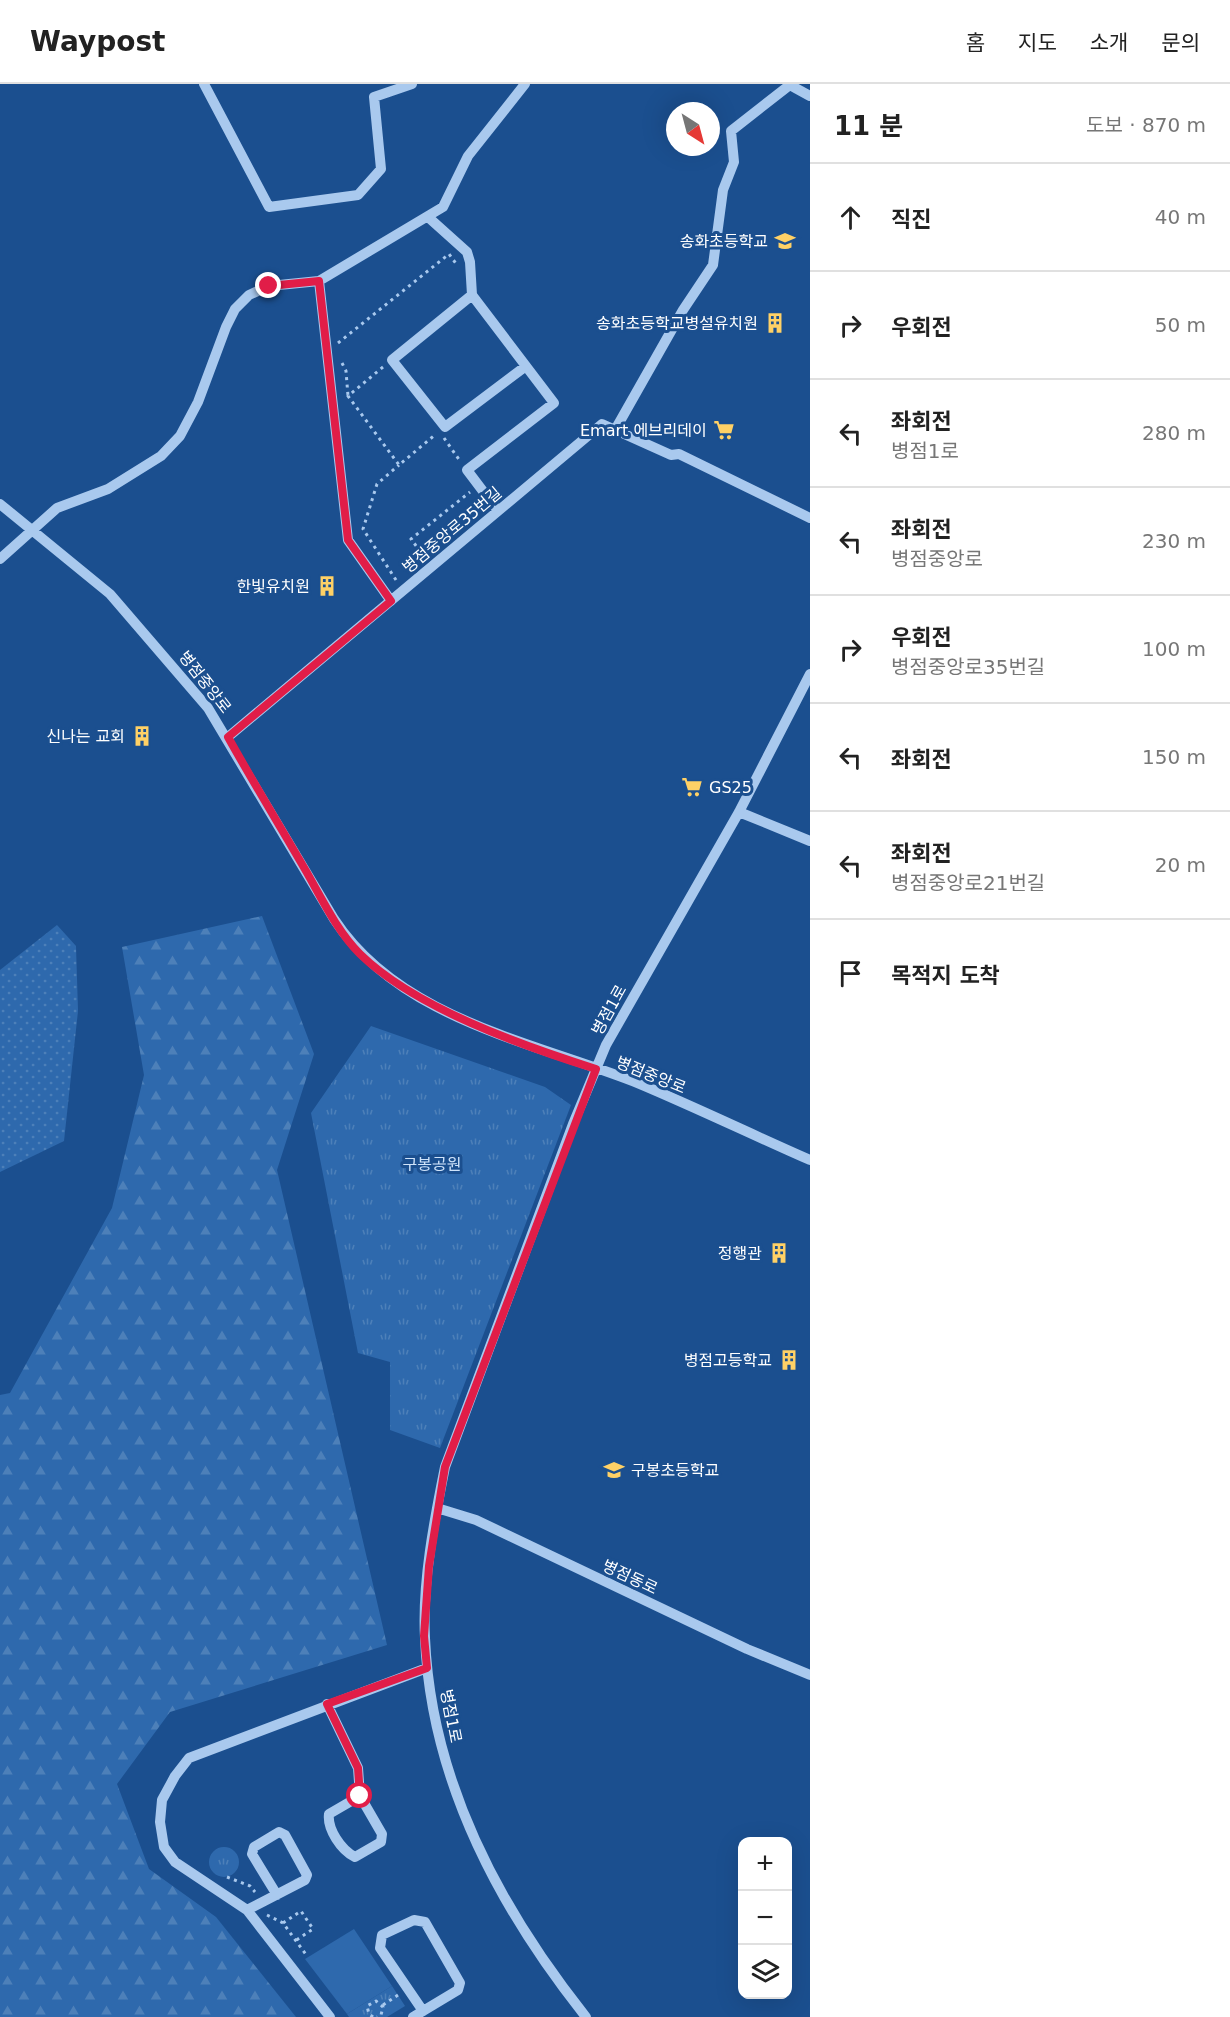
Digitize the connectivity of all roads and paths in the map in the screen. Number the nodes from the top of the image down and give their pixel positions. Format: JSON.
{"nodes":[{"id":1,"x":204,"y":84,"type":"edge"},
{"id":2,"x":412,"y":84,"type":"edge"},
{"id":3,"x":525,"y":84,"type":"edge"},
{"id":4,"x":791,"y":84,"type":"edge"},
{"id":5,"x":810,"y":96,"type":"edge"},
{"id":6,"x":428,"y":217,"type":"junction"},
{"id":7,"x":319,"y":281,"type":"junction"},
{"id":8,"x":472,"y":290,"type":"junction"},
{"id":9,"x":333,"y":347,"type":"dead end"},
{"id":10,"x":337,"y":356,"type":"dead end"},
{"id":11,"x":392,"y":360,"type":"junction"},
{"id":12,"x":526,"y":366,"type":"junction"},
{"id":13,"x":348,"y":396,"type":"junction"},
{"id":14,"x":445,"y":427,"type":"junction"},
{"id":15,"x":615,"y":430,"type":"junction"},
{"id":16,"x":399,"y":465,"type":"junction"},
{"id":17,"x":467,"y":470,"type":"junction"},
{"id":18,"x":476,"y":488,"type":"dead end"},
{"id":19,"x":0,"y":504,"type":"edge"},
{"id":20,"x":498,"y":511,"type":"junction"},
{"id":21,"x":810,"y":518,"type":"edge"},
{"id":22,"x":32,"y":531,"type":"junction"},
{"id":23,"x":0,"y":559,"type":"edge"},
{"id":24,"x":420,"y":565,"type":"dead end"},
{"id":25,"x":405,"y":577,"type":"dead end"},
{"id":26,"x":391,"y":601,"type":"junction"},
{"id":27,"x":810,"y":674,"type":"edge"},
{"id":28,"x":228,"y":737,"type":"junction"},
{"id":29,"x":739,"y":812,"type":"junction"},
{"id":30,"x":810,"y":841,"type":"edge"},
{"id":31,"x":596,"y":1069,"type":"junction"},
{"id":32,"x":810,"y":1160,"type":"edge"},
{"id":33,"x":437,"y":1508,"type":"junction"},
{"id":34,"x":427,"y":1668,"type":"junction"},
{"id":35,"x":810,"y":1675,"type":"edge"},
{"id":36,"x":327,"y":1704,"type":"junction"},
{"id":37,"x":360,"y":1796,"type":"junction"},
{"id":38,"x":227,"y":1877,"type":"dead end"},
{"id":39,"x":277,"y":1895,"type":"junction"},
{"id":40,"x":258,"y":1896,"type":"dead end"},
{"id":41,"x":247,"y":1910,"type":"junction"},
{"id":42,"x":266,"y":1914,"type":"dead end"},
{"id":43,"x":283,"y":1923,"type":"junction"},
{"id":44,"x":295,"y":1941,"type":"junction"},
{"id":45,"x":307,"y":1956,"type":"dead end"},
{"id":46,"x":399,"y":1994,"type":"dead end"},
{"id":47,"x":383,"y":2005,"type":"junction"},
{"id":48,"x":369,"y":2014,"type":"junction"},
{"id":49,"x":418,"y":2014,"type":"edge"},
{"id":50,"x":330,"y":2017,"type":"edge"},
{"id":51,"x":364,"y":2017,"type":"edge"},
{"id":52,"x":377,"y":2017,"type":"edge"},
{"id":53,"x":586,"y":2017,"type":"edge"}],
"edges":[{"from":1,"to":2,"type":"street"},
{"from":3,"to":6,"type":"street"},
{"from":4,"to":5,"type":"street"},
{"from":4,"to":15,"type":"street"},
{"from":6,"to":7,"type":"street"},
{"from":6,"to":8,"type":"street"},
{"from":7,"to":22,"type":"street"},
{"from":7,"to":26,"type":"street"},
{"from":8,"to":9,"type":"path"},
{"from":8,"to":11,"type":"street"},
{"from":8,"to":12,"type":"street"},
{"from":10,"to":13,"type":"path"},
{"from":11,"to":13,"type":"path"},
{"from":11,"to":14,"type":"street"},
{"from":12,"to":14,"type":"street"},
{"from":12,"to":17,"type":"street"},
{"from":13,"to":16,"type":"path"},
{"from":14,"to":16,"type":"path"},
{"from":14,"to":17,"type":"path"},
{"from":15,"to":20,"type":"street","name":"병점중앙로35번길"},
{"from":15,"to":21,"type":"street"},
{"from":16,"to":25,"type":"path"},
{"from":17,"to":20,"type":"street"},
{"from":18,"to":24,"type":"path"},
{"from":19,"to":22,"type":"street","name":"병점중앙로"},
{"from":20,"to":26,"type":"street","name":"병점중앙로35번길"},
{"from":22,"to":23,"type":"street"},
{"from":22,"to":28,"type":"street","name":"병점중앙로"},
{"from":26,"to":28,"type":"street","name":"병점중앙로35번길"},
{"from":27,"to":29,"type":"street","name":"병점1로"},
{"from":28,"to":31,"type":"street","name":"병점중앙로"},
{"from":29,"to":30,"type":"street"},
{"from":29,"to":31,"type":"street","name":"병점1로"},
{"from":31,"to":32,"type":"street","name":"병점중앙로"},
{"from":31,"to":33,"type":"street","name":"병점1로"},
{"from":33,"to":34,"type":"street","name":"병점1로"},
{"from":33,"to":35,"type":"street","name":"병점동로"},
{"from":34,"to":36,"type":"street"},
{"from":34,"to":53,"type":"street","name":"병점1로"},
{"from":36,"to":37,"type":"street"},
{"from":36,"to":41,"type":"street"},
{"from":37,"to":37,"type":"street"},
{"from":38,"to":40,"type":"path"},
{"from":39,"to":39,"type":"street"},
{"from":39,"to":41,"type":"street"},
{"from":41,"to":50,"type":"street"},
{"from":42,"to":43,"type":"path"},
{"from":43,"to":44,"type":"path"},
{"from":43,"to":44,"type":"path"},
{"from":44,"to":45,"type":"path"},
{"from":46,"to":47,"type":"path"},
{"from":47,"to":48,"type":"path"},
{"from":47,"to":52,"type":"path"},
{"from":48,"to":51,"type":"path"},
{"from":48,"to":52,"type":"path"},
{"from":49,"to":49,"type":"street"}]}
